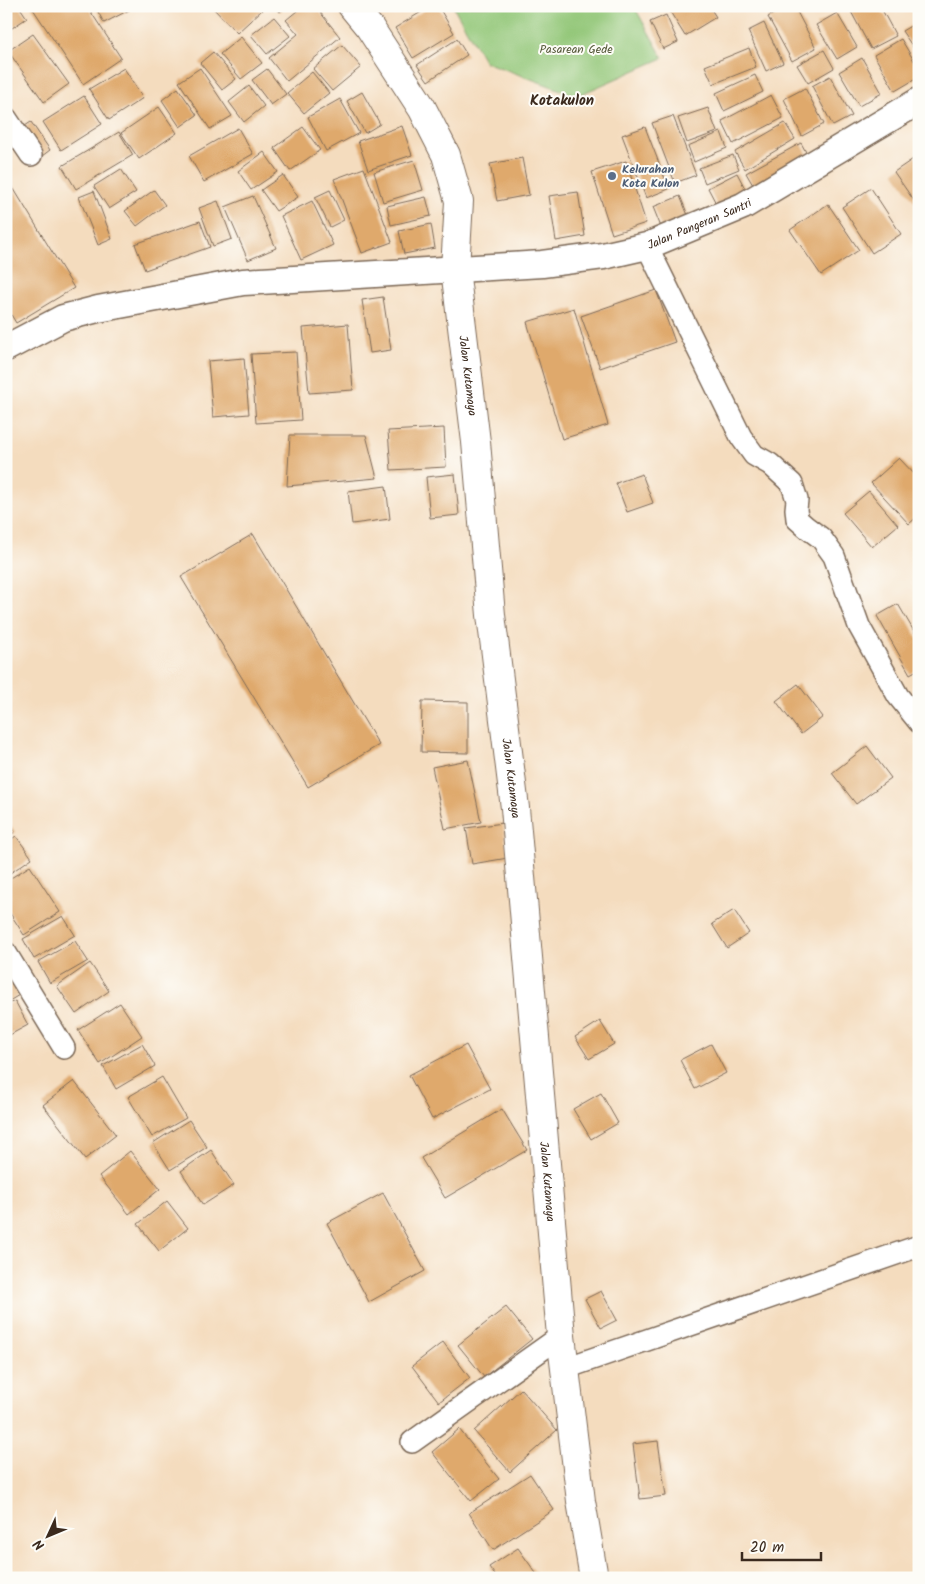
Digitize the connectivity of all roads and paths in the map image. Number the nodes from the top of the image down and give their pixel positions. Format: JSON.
{"nodes":[{"id":1,"x":352,"y":6,"type":"edge"},
{"id":2,"x":919,"y":101,"type":"edge"},
{"id":3,"x":6,"y":118,"type":"edge"},
{"id":4,"x":31,"y":155,"type":"dead end"},
{"id":5,"x":647,"y":246,"type":"junction"},
{"id":6,"x":455,"y":270,"type":"junction"},
{"id":7,"x":6,"y":348,"type":"edge"},
{"id":8,"x":919,"y":722,"type":"edge"},
{"id":9,"x":6,"y":953,"type":"edge"},
{"id":10,"x":64,"y":1048,"type":"dead end"},
{"id":11,"x":919,"y":1246,"type":"edge"},
{"id":12,"x":561,"y":1336,"type":"junction"},
{"id":13,"x":566,"y":1368,"type":"junction"},
{"id":14,"x":412,"y":1442,"type":"dead end"},
{"id":15,"x":594,"y":1578,"type":"edge"}],
"edges":[{"from":1,"to":6,"type":"main road","name":"Jalan Kutamaya"},
{"from":2,"to":5,"type":"street","name":"Jalan Pangeran Santri"},
{"from":3,"to":4,"type":"street"},
{"from":5,"to":6,"type":"street","name":"Jalan Pangeran Santri"},
{"from":5,"to":8,"type":"street"},
{"from":6,"to":7,"type":"street","name":"Jalan Pangeran Santri"},
{"from":6,"to":12,"type":"main road","name":"Jalan Kutamaya"},
{"from":9,"to":10,"type":"street"},
{"from":11,"to":13,"type":"street"},
{"from":12,"to":13,"type":"main road","name":"Jalan Kutamaya"},
{"from":12,"to":14,"type":"street"},
{"from":13,"to":15,"type":"main road","name":"Jalan Kutamaya"}]}
